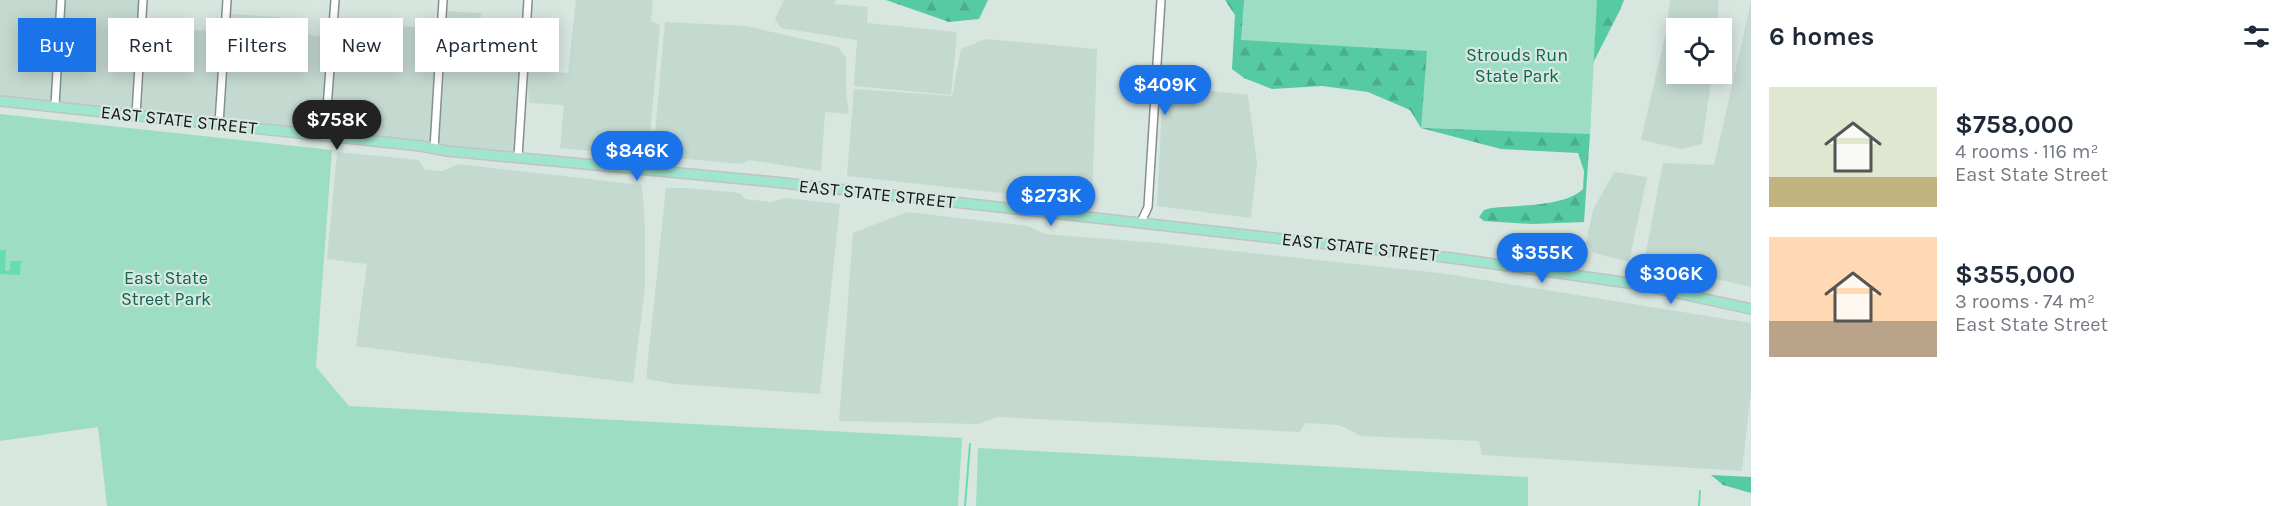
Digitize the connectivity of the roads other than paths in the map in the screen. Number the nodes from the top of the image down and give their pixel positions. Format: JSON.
{"nodes":[{"id":1,"x":61,"y":0,"type":"edge"},
{"id":2,"x":143,"y":0,"type":"edge"},
{"id":3,"x":227,"y":0,"type":"edge"},
{"id":4,"x":335,"y":0,"type":"edge"},
{"id":5,"x":443,"y":0,"type":"edge"},
{"id":6,"x":528,"y":0,"type":"edge"},
{"id":7,"x":1161,"y":0,"type":"edge"},
{"id":8,"x":0,"y":100,"type":"edge"},
{"id":9,"x":55,"y":106,"type":"junction"},
{"id":10,"x":136,"y":115,"type":"junction"},
{"id":11,"x":219,"y":124,"type":"junction"},
{"id":12,"x":325,"y":136,"type":"junction"},
{"id":13,"x":434,"y":149,"type":"junction"},
{"id":14,"x":518,"y":157,"type":"junction"},
{"id":15,"x":1141,"y":222,"type":"junction"},
{"id":16,"x":1751,"y":309,"type":"edge"}],
"edges":[{"from":1,"to":9,"type":"street"},
{"from":2,"to":10,"type":"street"},
{"from":3,"to":11,"type":"street"},
{"from":4,"to":12,"type":"street"},
{"from":5,"to":13,"type":"street"},
{"from":6,"to":14,"type":"street"},
{"from":7,"to":15,"type":"street"},
{"from":8,"to":9,"type":"main road","name":"EAST STATE STREET"},
{"from":9,"to":10,"type":"main road","name":"EAST STATE STREET"},
{"from":10,"to":11,"type":"main road","name":"EAST STATE STREET"},
{"from":11,"to":12,"type":"main road","name":"EAST STATE STREET"},
{"from":12,"to":13,"type":"main road","name":"EAST STATE STREET"},
{"from":13,"to":14,"type":"main road","name":"EAST STATE STREET"},
{"from":14,"to":15,"type":"main road","name":"EAST STATE STREET"},
{"from":15,"to":16,"type":"main road","name":"EAST STATE STREET"}]}
